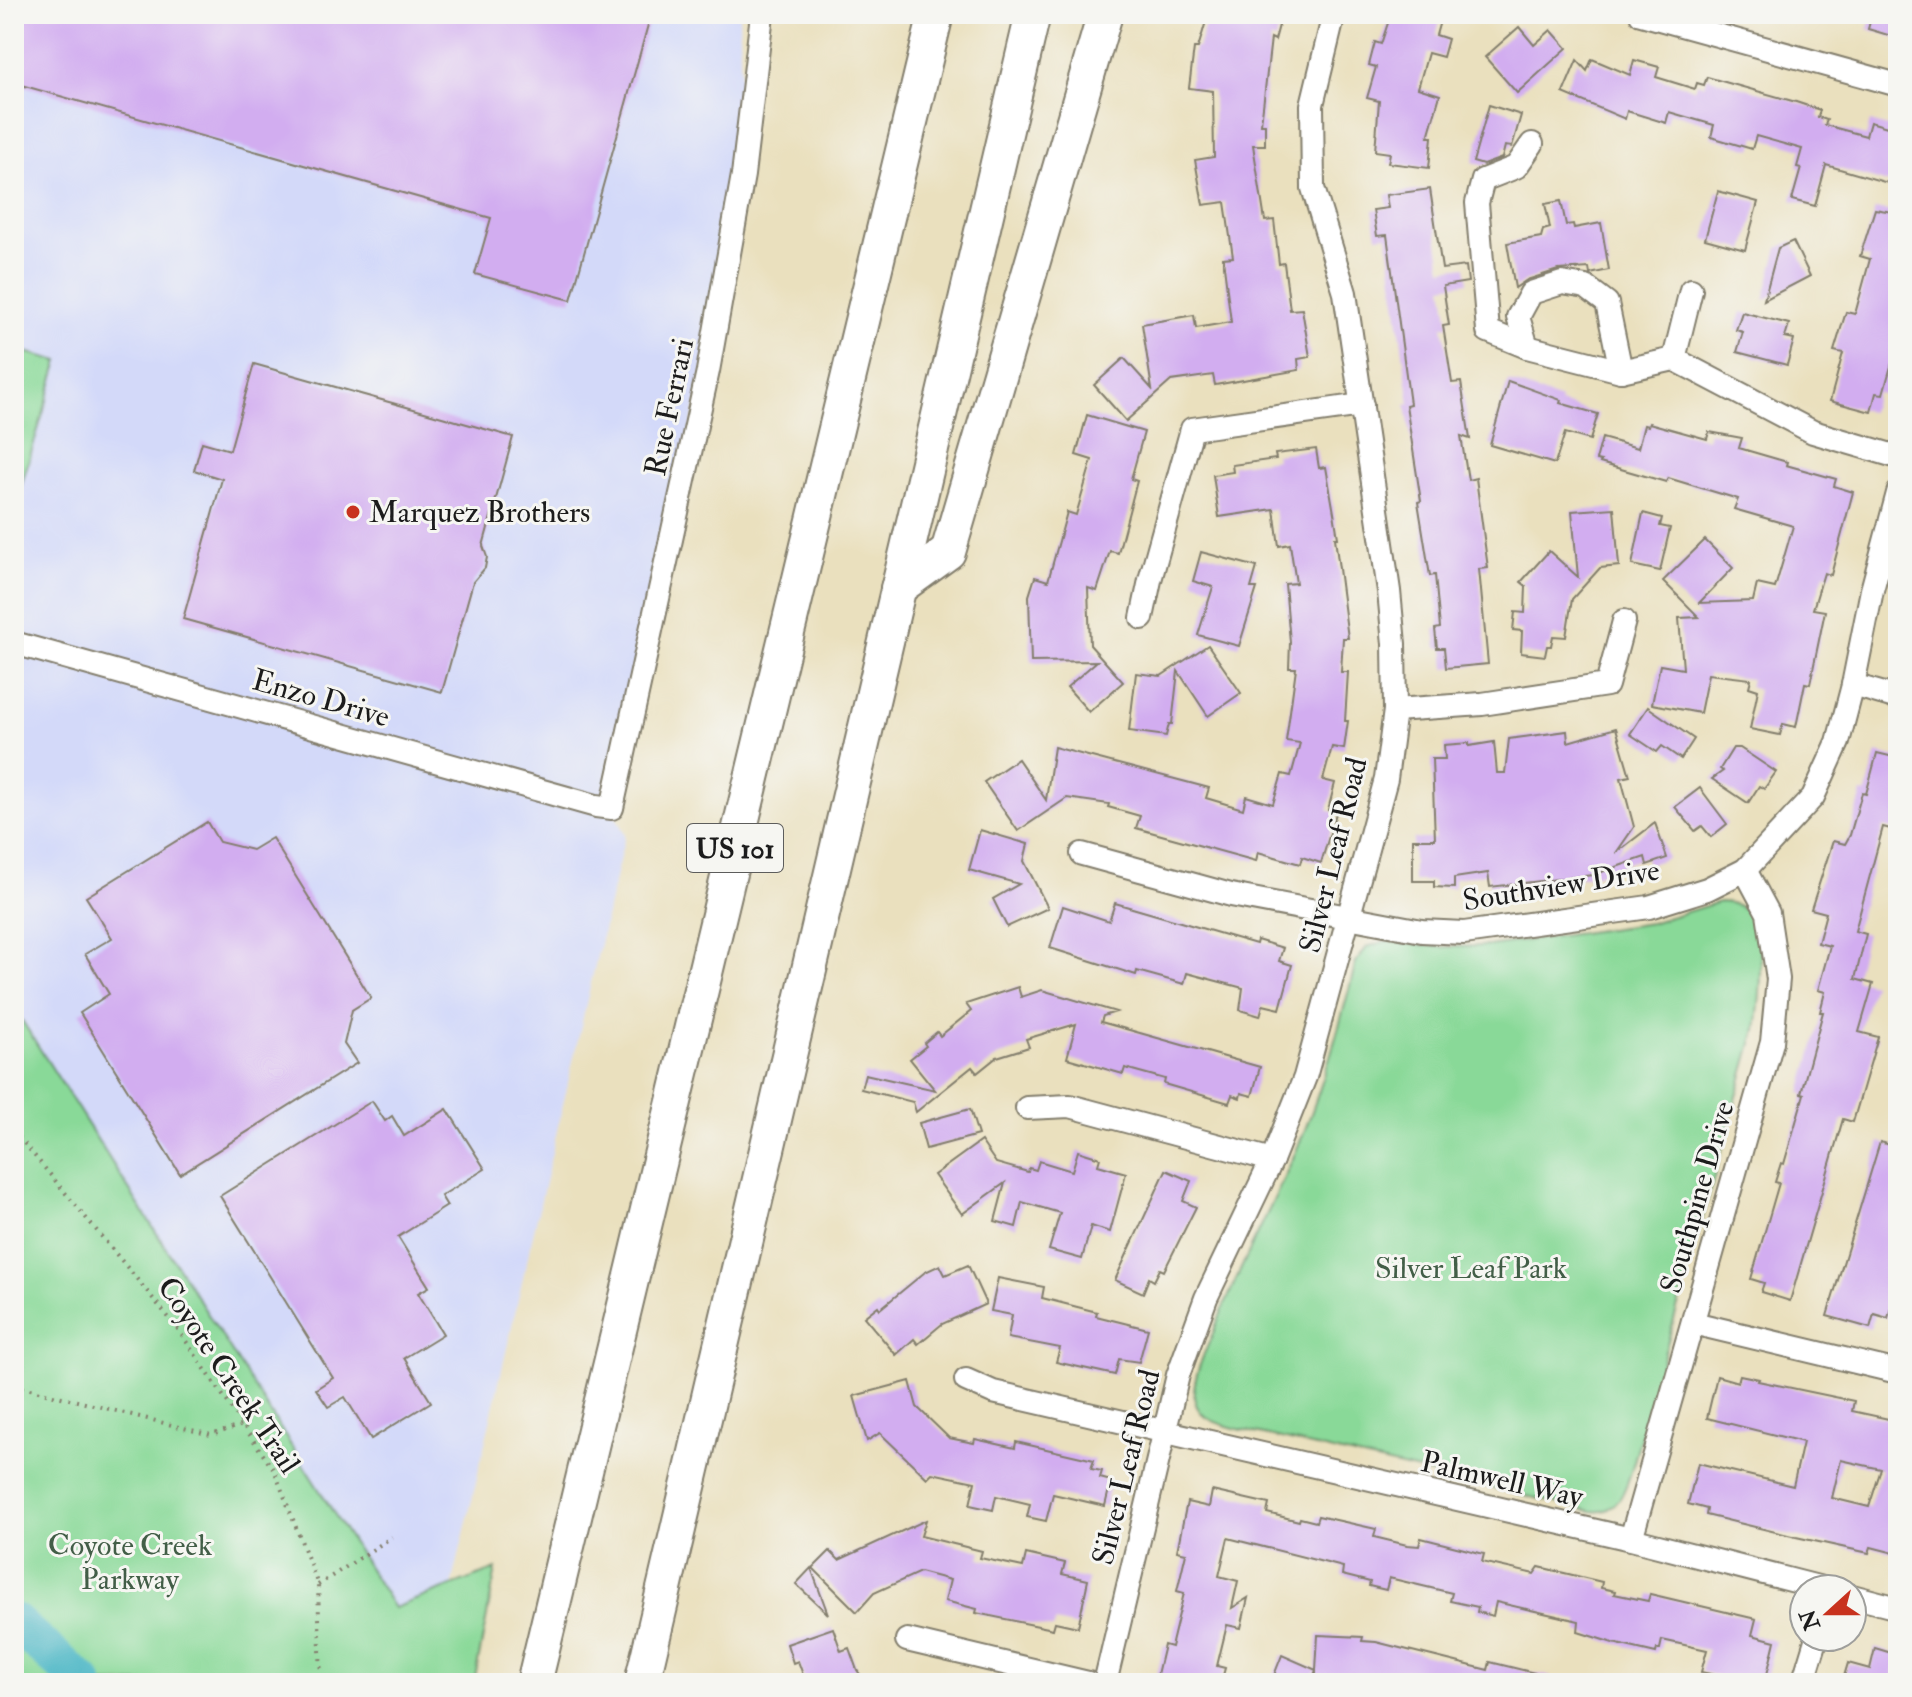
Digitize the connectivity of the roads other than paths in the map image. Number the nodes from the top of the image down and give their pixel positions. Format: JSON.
{"nodes":[{"id":1,"x":762,"y":14,"type":"edge"},
{"id":2,"x":936,"y":14,"type":"edge"},
{"id":3,"x":1033,"y":14,"type":"edge"},
{"id":4,"x":1105,"y":14,"type":"edge"},
{"id":5,"x":1334,"y":14,"type":"edge"},
{"id":6,"x":1641,"y":14,"type":"edge"},
{"id":7,"x":1898,"y":85,"type":"edge"},
{"id":8,"x":1532,"y":144,"type":"dead end"},
{"id":9,"x":1691,"y":290,"type":"dead end"},
{"id":10,"x":1527,"y":347,"type":"junction"},
{"id":11,"x":1674,"y":359,"type":"junction"},
{"id":12,"x":1621,"y":371,"type":"junction"},
{"id":13,"x":1362,"y":405,"type":"junction"},
{"id":14,"x":1898,"y":457,"type":"edge"},
{"id":15,"x":1898,"y":493,"type":"edge"},
{"id":16,"x":898,"y":588,"type":"junction"},
{"id":17,"x":1142,"y":618,"type":"dead end"},
{"id":18,"x":1624,"y":621,"type":"dead end"},
{"id":19,"x":14,"y":643,"type":"edge"},
{"id":20,"x":1853,"y":685,"type":"junction"},
{"id":21,"x":1898,"y":698,"type":"edge"},
{"id":22,"x":1395,"y":710,"type":"junction"},
{"id":23,"x":612,"y":808,"type":"joint"},
{"id":24,"x":1082,"y":854,"type":"dead end"},
{"id":25,"x":1745,"y":870,"type":"junction"},
{"id":26,"x":1350,"y":915,"type":"junction"},
{"id":27,"x":1027,"y":1108,"type":"dead end"},
{"id":28,"x":1272,"y":1160,"type":"junction"},
{"id":29,"x":1693,"y":1323,"type":"junction"},
{"id":30,"x":1898,"y":1372,"type":"edge"},
{"id":31,"x":966,"y":1380,"type":"dead end"},
{"id":32,"x":1163,"y":1431,"type":"junction"},
{"id":33,"x":1631,"y":1539,"type":"junction"},
{"id":34,"x":1788,"y":1579,"type":"edge"},
{"id":35,"x":1868,"y":1600,"type":"edge"},
{"id":36,"x":1898,"y":1608,"type":"edge"},
{"id":37,"x":907,"y":1640,"type":"dead end"},
{"id":38,"x":1812,"y":1653,"type":"edge"},
{"id":39,"x":534,"y":1683,"type":"edge"},
{"id":40,"x":642,"y":1683,"type":"edge"},
{"id":41,"x":1088,"y":1683,"type":"edge"},
{"id":42,"x":1105,"y":1683,"type":"edge"},
{"id":43,"x":1803,"y":1683,"type":"edge"}],
"edges":[{"from":1,"to":23,"type":"street","name":"Rue Ferrari"},
{"from":2,"to":39,"type":"highway","number":"US 101"},
{"from":3,"to":16,"type":"highway"},
{"from":4,"to":16,"type":"highway"},
{"from":5,"to":13,"type":"street","name":"Silver Leaf Road"},
{"from":6,"to":7,"type":"street"},
{"from":8,"to":10,"type":"street"},
{"from":9,"to":11,"type":"street"},
{"from":10,"to":12,"type":"street"},
{"from":10,"to":12,"type":"street"},
{"from":11,"to":12,"type":"street"},
{"from":11,"to":14,"type":"street"},
{"from":13,"to":17,"type":"street"},
{"from":13,"to":22,"type":"street","name":"Silver Leaf Road"},
{"from":15,"to":20,"type":"street","name":"Southview Drive"},
{"from":16,"to":40,"type":"highway"},
{"from":18,"to":22,"type":"street"},
{"from":19,"to":23,"type":"street","name":"Enzo Drive"},
{"from":20,"to":21,"type":"street"},
{"from":20,"to":25,"type":"street","name":"Southview Drive"},
{"from":22,"to":26,"type":"street","name":"Silver Leaf Road"},
{"from":24,"to":26,"type":"street","name":"Southview Drive"},
{"from":25,"to":26,"type":"street","name":"Southview Drive"},
{"from":25,"to":29,"type":"street","name":"Southpine Drive"},
{"from":26,"to":28,"type":"street","name":"Silver Leaf Road"},
{"from":27,"to":28,"type":"street"},
{"from":28,"to":32,"type":"street","name":"Silver Leaf Road"},
{"from":29,"to":30,"type":"street"},
{"from":29,"to":33,"type":"street","name":"Southpine Drive"},
{"from":31,"to":32,"type":"street","name":"Palmwell Way"},
{"from":32,"to":33,"type":"street","name":"Palmwell Way"},
{"from":32,"to":42,"type":"street","name":"Silver Leaf Road"},
{"from":33,"to":34,"type":"street","name":"Palmwell Way"},
{"from":35,"to":36,"type":"street"},
{"from":37,"to":41,"type":"street"},
{"from":38,"to":43,"type":"street"}]}
